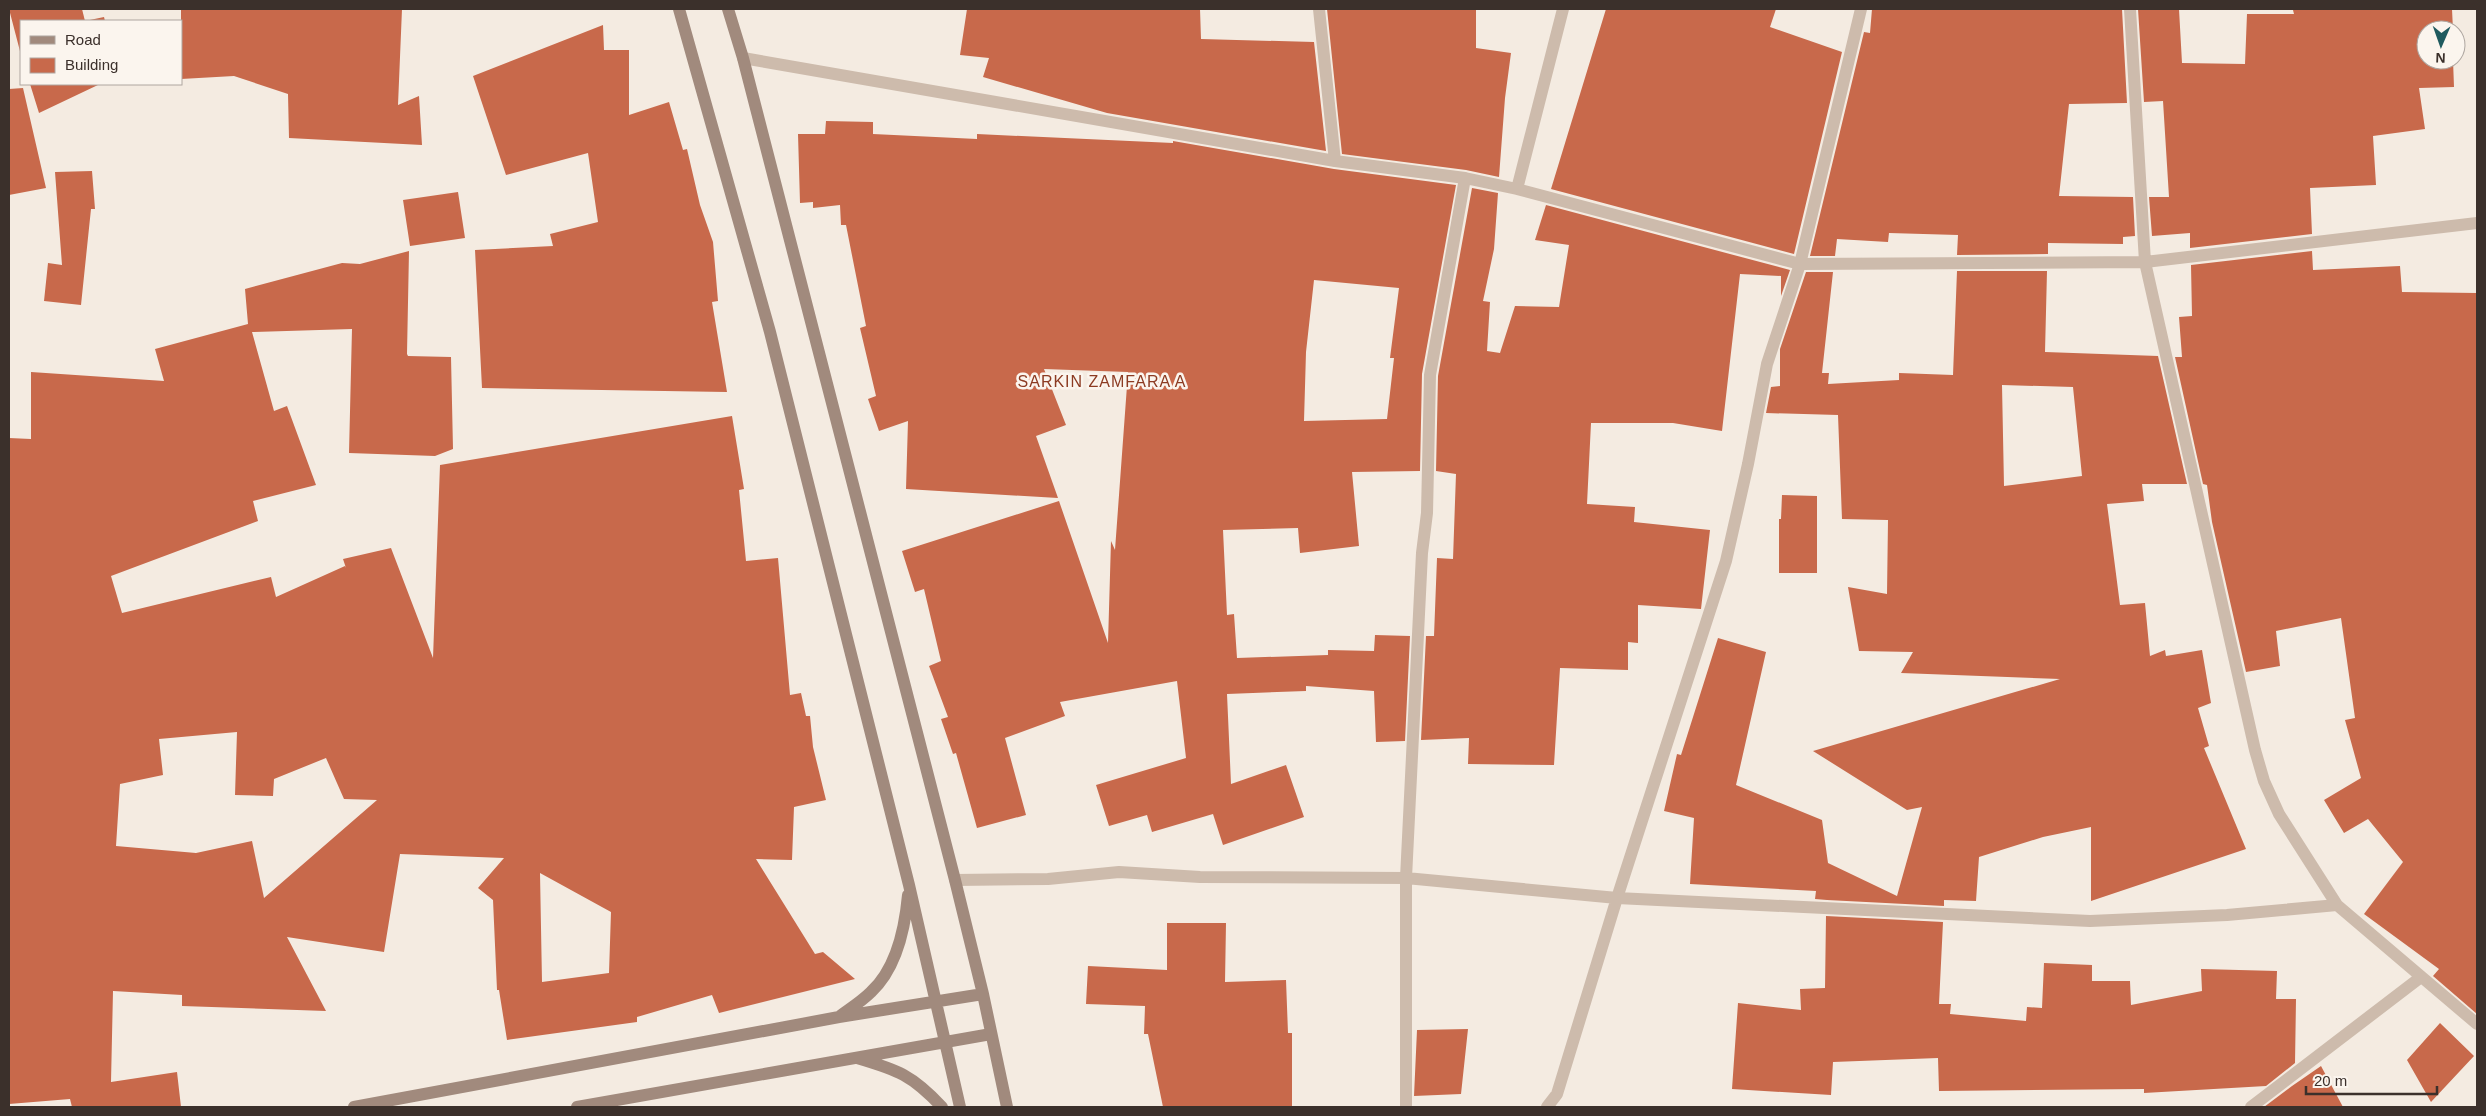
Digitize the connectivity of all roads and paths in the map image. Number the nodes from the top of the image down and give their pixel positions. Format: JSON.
{"nodes":[{"id":1,"x":679,"y":9,"type":"edge"},
{"id":2,"x":728,"y":9,"type":"edge"},
{"id":3,"x":1319,"y":9,"type":"edge"},
{"id":4,"x":1563,"y":9,"type":"edge"},
{"id":5,"x":1861,"y":9,"type":"edge"},
{"id":6,"x":2130,"y":9,"type":"edge"},
{"id":7,"x":743,"y":58,"type":"junction"},
{"id":8,"x":1334,"y":161,"type":"junction"},
{"id":9,"x":1465,"y":178,"type":"junction"},
{"id":10,"x":1517,"y":189,"type":"junction"},
{"id":11,"x":2477,"y":223,"type":"edge"},
{"id":12,"x":2145,"y":262,"type":"junction"},
{"id":13,"x":1800,"y":264,"type":"junction"},
{"id":14,"x":1406,"y":878,"type":"junction"},
{"id":15,"x":955,"y":880,"type":"junction"},
{"id":16,"x":909,"y":885,"type":"junction"},
{"id":17,"x":1617,"y":898,"type":"junction"},
{"id":18,"x":2337,"y":906,"type":"junction"},
{"id":19,"x":2422,"y":977,"type":"junction"},
{"id":20,"x":983,"y":994,"type":"junction"},
{"id":21,"x":936,"y":1003,"type":"junction"},
{"id":22,"x":839,"y":1017,"type":"junction"},
{"id":23,"x":2477,"y":1024,"type":"edge"},
{"id":24,"x":991,"y":1034,"type":"junction"},
{"id":25,"x":945,"y":1042,"type":"junction"},
{"id":26,"x":853,"y":1057,"type":"junction"},
{"id":27,"x":354,"y":1107,"type":"edge"},
{"id":28,"x":577,"y":1107,"type":"edge"},
{"id":29,"x":942,"y":1107,"type":"edge"},
{"id":30,"x":960,"y":1107,"type":"edge"},
{"id":31,"x":1007,"y":1107,"type":"edge"},
{"id":32,"x":1406,"y":1107,"type":"edge"},
{"id":33,"x":1547,"y":1107,"type":"edge"},
{"id":34,"x":2251,"y":1107,"type":"edge"}],
"edges":[{"from":1,"to":16,"type":"main road"},
{"from":2,"to":7,"type":"main road"},
{"from":3,"to":8,"type":"street"},
{"from":4,"to":10,"type":"street"},
{"from":5,"to":13,"type":"street"},
{"from":6,"to":12,"type":"street"},
{"from":7,"to":8,"type":"street"},
{"from":7,"to":15,"type":"main road"},
{"from":8,"to":9,"type":"street"},
{"from":9,"to":10,"type":"street"},
{"from":9,"to":14,"type":"street"},
{"from":10,"to":13,"type":"street"},
{"from":11,"to":12,"type":"street"},
{"from":12,"to":13,"type":"street"},
{"from":12,"to":18,"type":"street"},
{"from":13,"to":17,"type":"street"},
{"from":14,"to":15,"type":"street"},
{"from":14,"to":17,"type":"street"},
{"from":14,"to":32,"type":"street"},
{"from":15,"to":20,"type":"main road"},
{"from":16,"to":21,"type":"main road"},
{"from":16,"to":22,"type":"main road"},
{"from":17,"to":18,"type":"street"},
{"from":17,"to":33,"type":"street"},
{"from":18,"to":19,"type":"street"},
{"from":19,"to":23,"type":"street"},
{"from":19,"to":34,"type":"street"},
{"from":20,"to":21,"type":"main road"},
{"from":20,"to":24,"type":"main road"},
{"from":21,"to":22,"type":"main road"},
{"from":21,"to":25,"type":"main road"},
{"from":22,"to":27,"type":"main road"},
{"from":24,"to":25,"type":"main road"},
{"from":24,"to":31,"type":"main road"},
{"from":25,"to":26,"type":"main road"},
{"from":25,"to":30,"type":"main road"},
{"from":26,"to":28,"type":"main road"},
{"from":26,"to":29,"type":"main road"}]}
